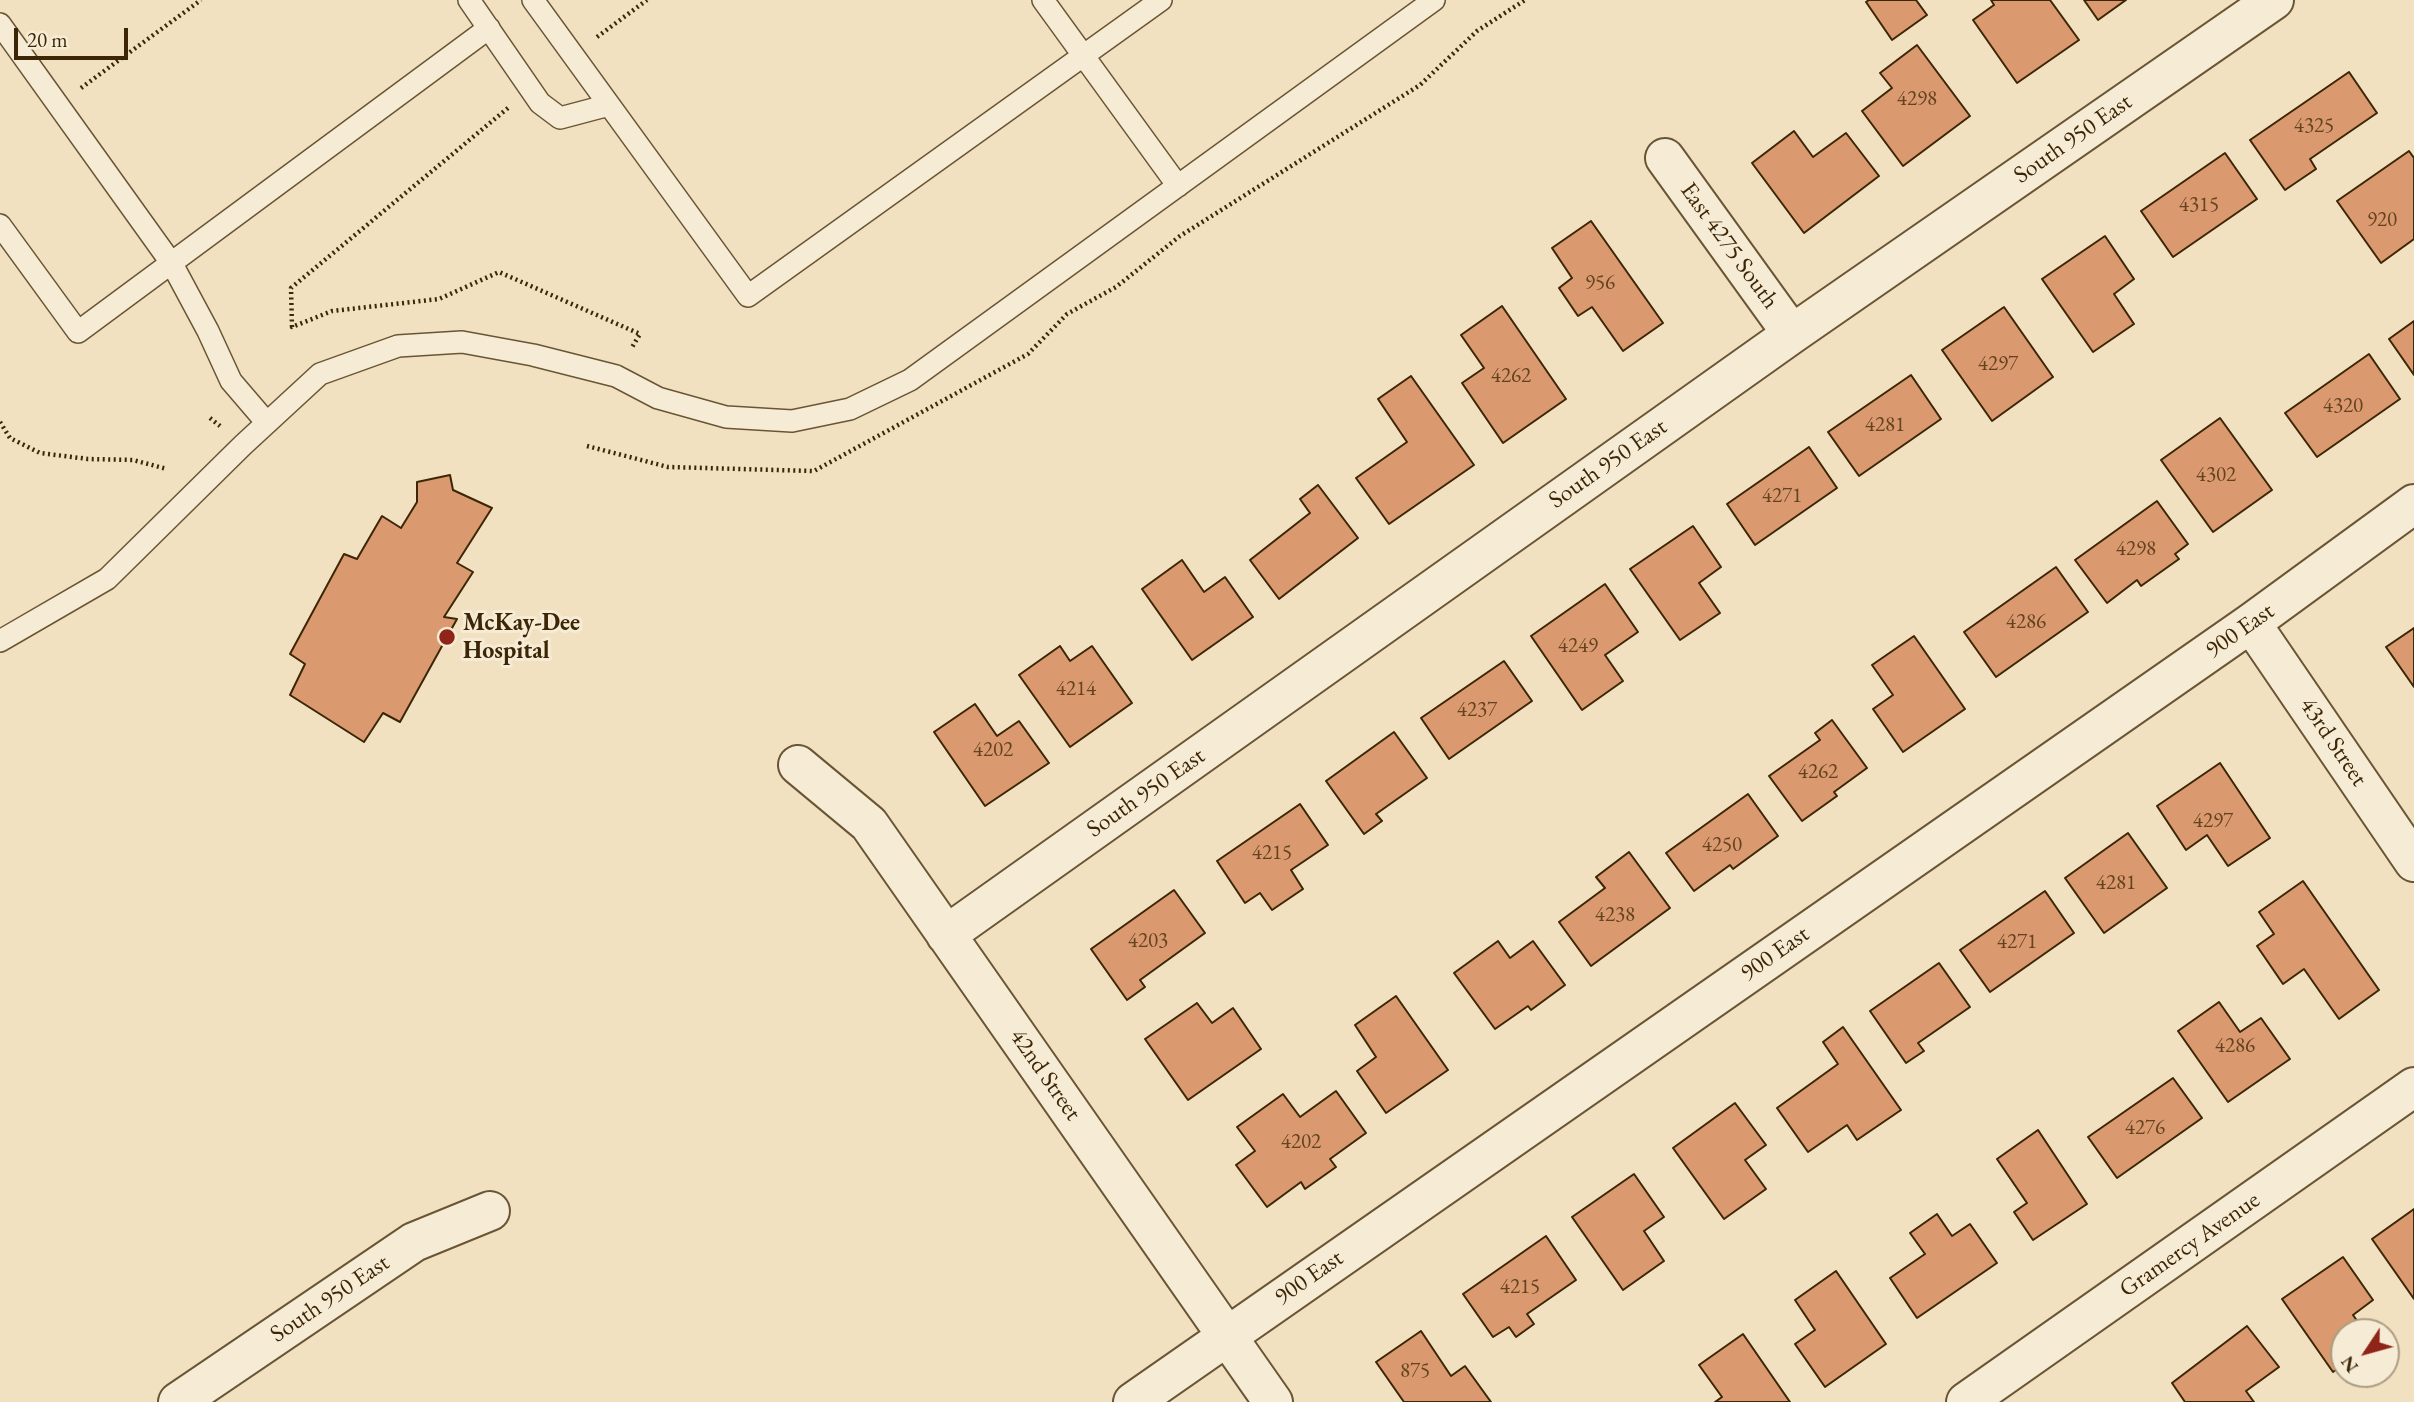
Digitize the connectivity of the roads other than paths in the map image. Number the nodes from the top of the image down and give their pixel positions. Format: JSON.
{"nodes":[{"id":1,"x":469,"y":0,"type":"edge"},
{"id":2,"x":533,"y":0,"type":"edge"},
{"id":3,"x":1043,"y":0,"type":"edge"},
{"id":4,"x":1161,"y":0,"type":"edge"},
{"id":5,"x":1434,"y":0,"type":"edge"},
{"id":6,"x":2274,"y":0,"type":"edge"},
{"id":7,"x":0,"y":24,"type":"edge"},
{"id":8,"x":489,"y":28,"type":"junction"},
{"id":9,"x":1083,"y":56,"type":"junction"},
{"id":10,"x":609,"y":105,"type":"junction"},
{"id":11,"x":1665,"y":158,"type":"dead end"},
{"id":12,"x":1178,"y":186,"type":"junction"},
{"id":13,"x":0,"y":225,"type":"edge"},
{"id":14,"x":172,"y":264,"type":"junction"},
{"id":15,"x":1792,"y":334,"type":"junction"},
{"id":16,"x":267,"y":423,"type":"junction"},
{"id":17,"x":2414,"y":504,"type":"edge"},
{"id":18,"x":2251,"y":623,"type":"junction"},
{"id":19,"x":0,"y":641,"type":"edge"},
{"id":20,"x":798,"y":765,"type":"dead end"},
{"id":21,"x":2414,"y":862,"type":"edge"},
{"id":22,"x":946,"y":934,"type":"junction"},
{"id":23,"x":2414,"y":1087,"type":"edge"},
{"id":24,"x":490,"y":1211,"type":"dead end"},
{"id":25,"x":1227,"y":1335,"type":"junction"},
{"id":26,"x":178,"y":1402,"type":"edge"},
{"id":27,"x":1133,"y":1402,"type":"edge"},
{"id":28,"x":1273,"y":1402,"type":"edge"},
{"id":29,"x":1966,"y":1402,"type":"edge"}],
"edges":[{"from":1,"to":8,"type":"lane"},
{"from":2,"to":10,"type":"lane"},
{"from":3,"to":9,"type":"lane"},
{"from":4,"to":9,"type":"lane"},
{"from":5,"to":12,"type":"lane"},
{"from":6,"to":15,"type":"street","name":"South 950 East"},
{"from":7,"to":14,"type":"lane"},
{"from":8,"to":10,"type":"lane"},
{"from":8,"to":14,"type":"lane"},
{"from":9,"to":10,"type":"lane"},
{"from":9,"to":12,"type":"lane"},
{"from":11,"to":15,"type":"street","name":"East 4275 South"},
{"from":12,"to":16,"type":"lane"},
{"from":13,"to":14,"type":"lane"},
{"from":14,"to":16,"type":"lane"},
{"from":15,"to":22,"type":"street","name":"South 950 East"},
{"from":16,"to":19,"type":"lane"},
{"from":17,"to":18,"type":"street","name":"900 East"},
{"from":18,"to":21,"type":"street","name":"43rd Street"},
{"from":18,"to":25,"type":"street","name":"900 East"},
{"from":20,"to":22,"type":"street","name":"42nd Street"},
{"from":22,"to":25,"type":"street","name":"42nd Street"},
{"from":23,"to":29,"type":"street","name":"Gramercy Avenue"},
{"from":24,"to":26,"type":"street","name":"South 950 East"},
{"from":25,"to":27,"type":"street","name":"900 East"},
{"from":25,"to":28,"type":"street","name":"42nd Street"}]}
